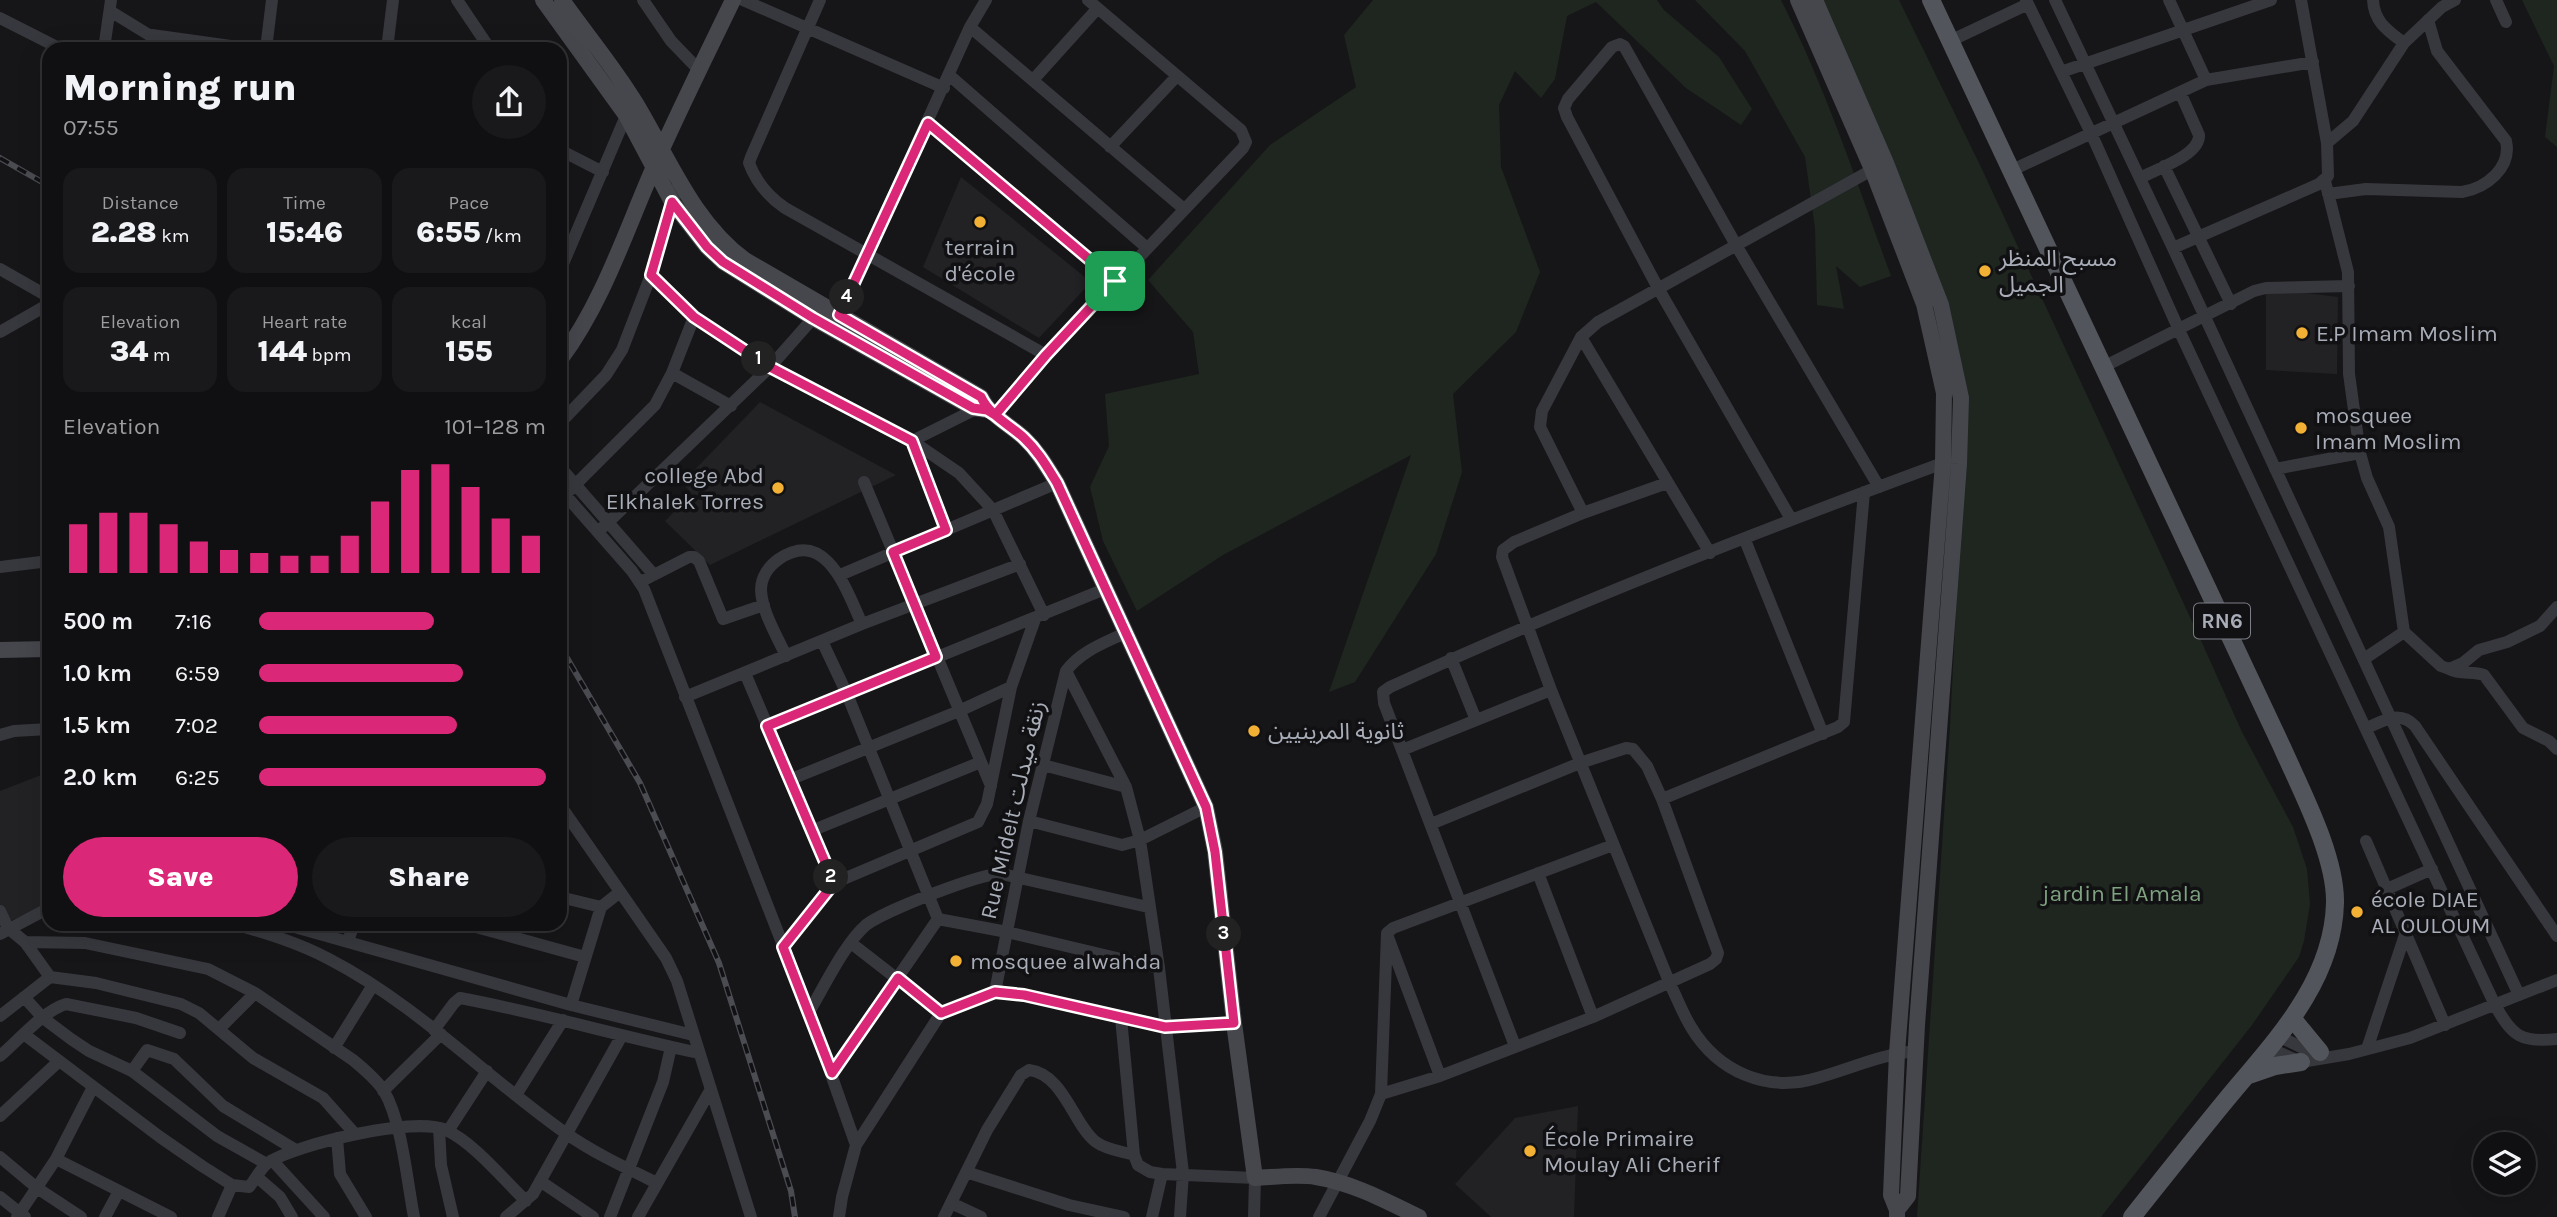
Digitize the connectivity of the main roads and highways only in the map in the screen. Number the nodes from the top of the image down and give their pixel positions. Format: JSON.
{"nodes":[{"id":1,"x":1931,"y":0,"type":"edge"},
{"id":2,"x":2292,"y":1018,"type":"junction"},
{"id":3,"x":2320,"y":1052,"type":"road end"},
{"id":4,"x":2301,"y":1062,"type":"road end"},
{"id":5,"x":2246,"y":1076,"type":"junction"},
{"id":6,"x":2132,"y":1217,"type":"edge"}],
"edges":[{"from":1,"to":2,"type":"main road","number":"RN6"},
{"from":2,"to":3,"type":"main road"},
{"from":2,"to":5,"type":"main road","number":"RN6"},
{"from":4,"to":5,"type":"main road"},
{"from":5,"to":6,"type":"main road","number":"RN6"}]}
